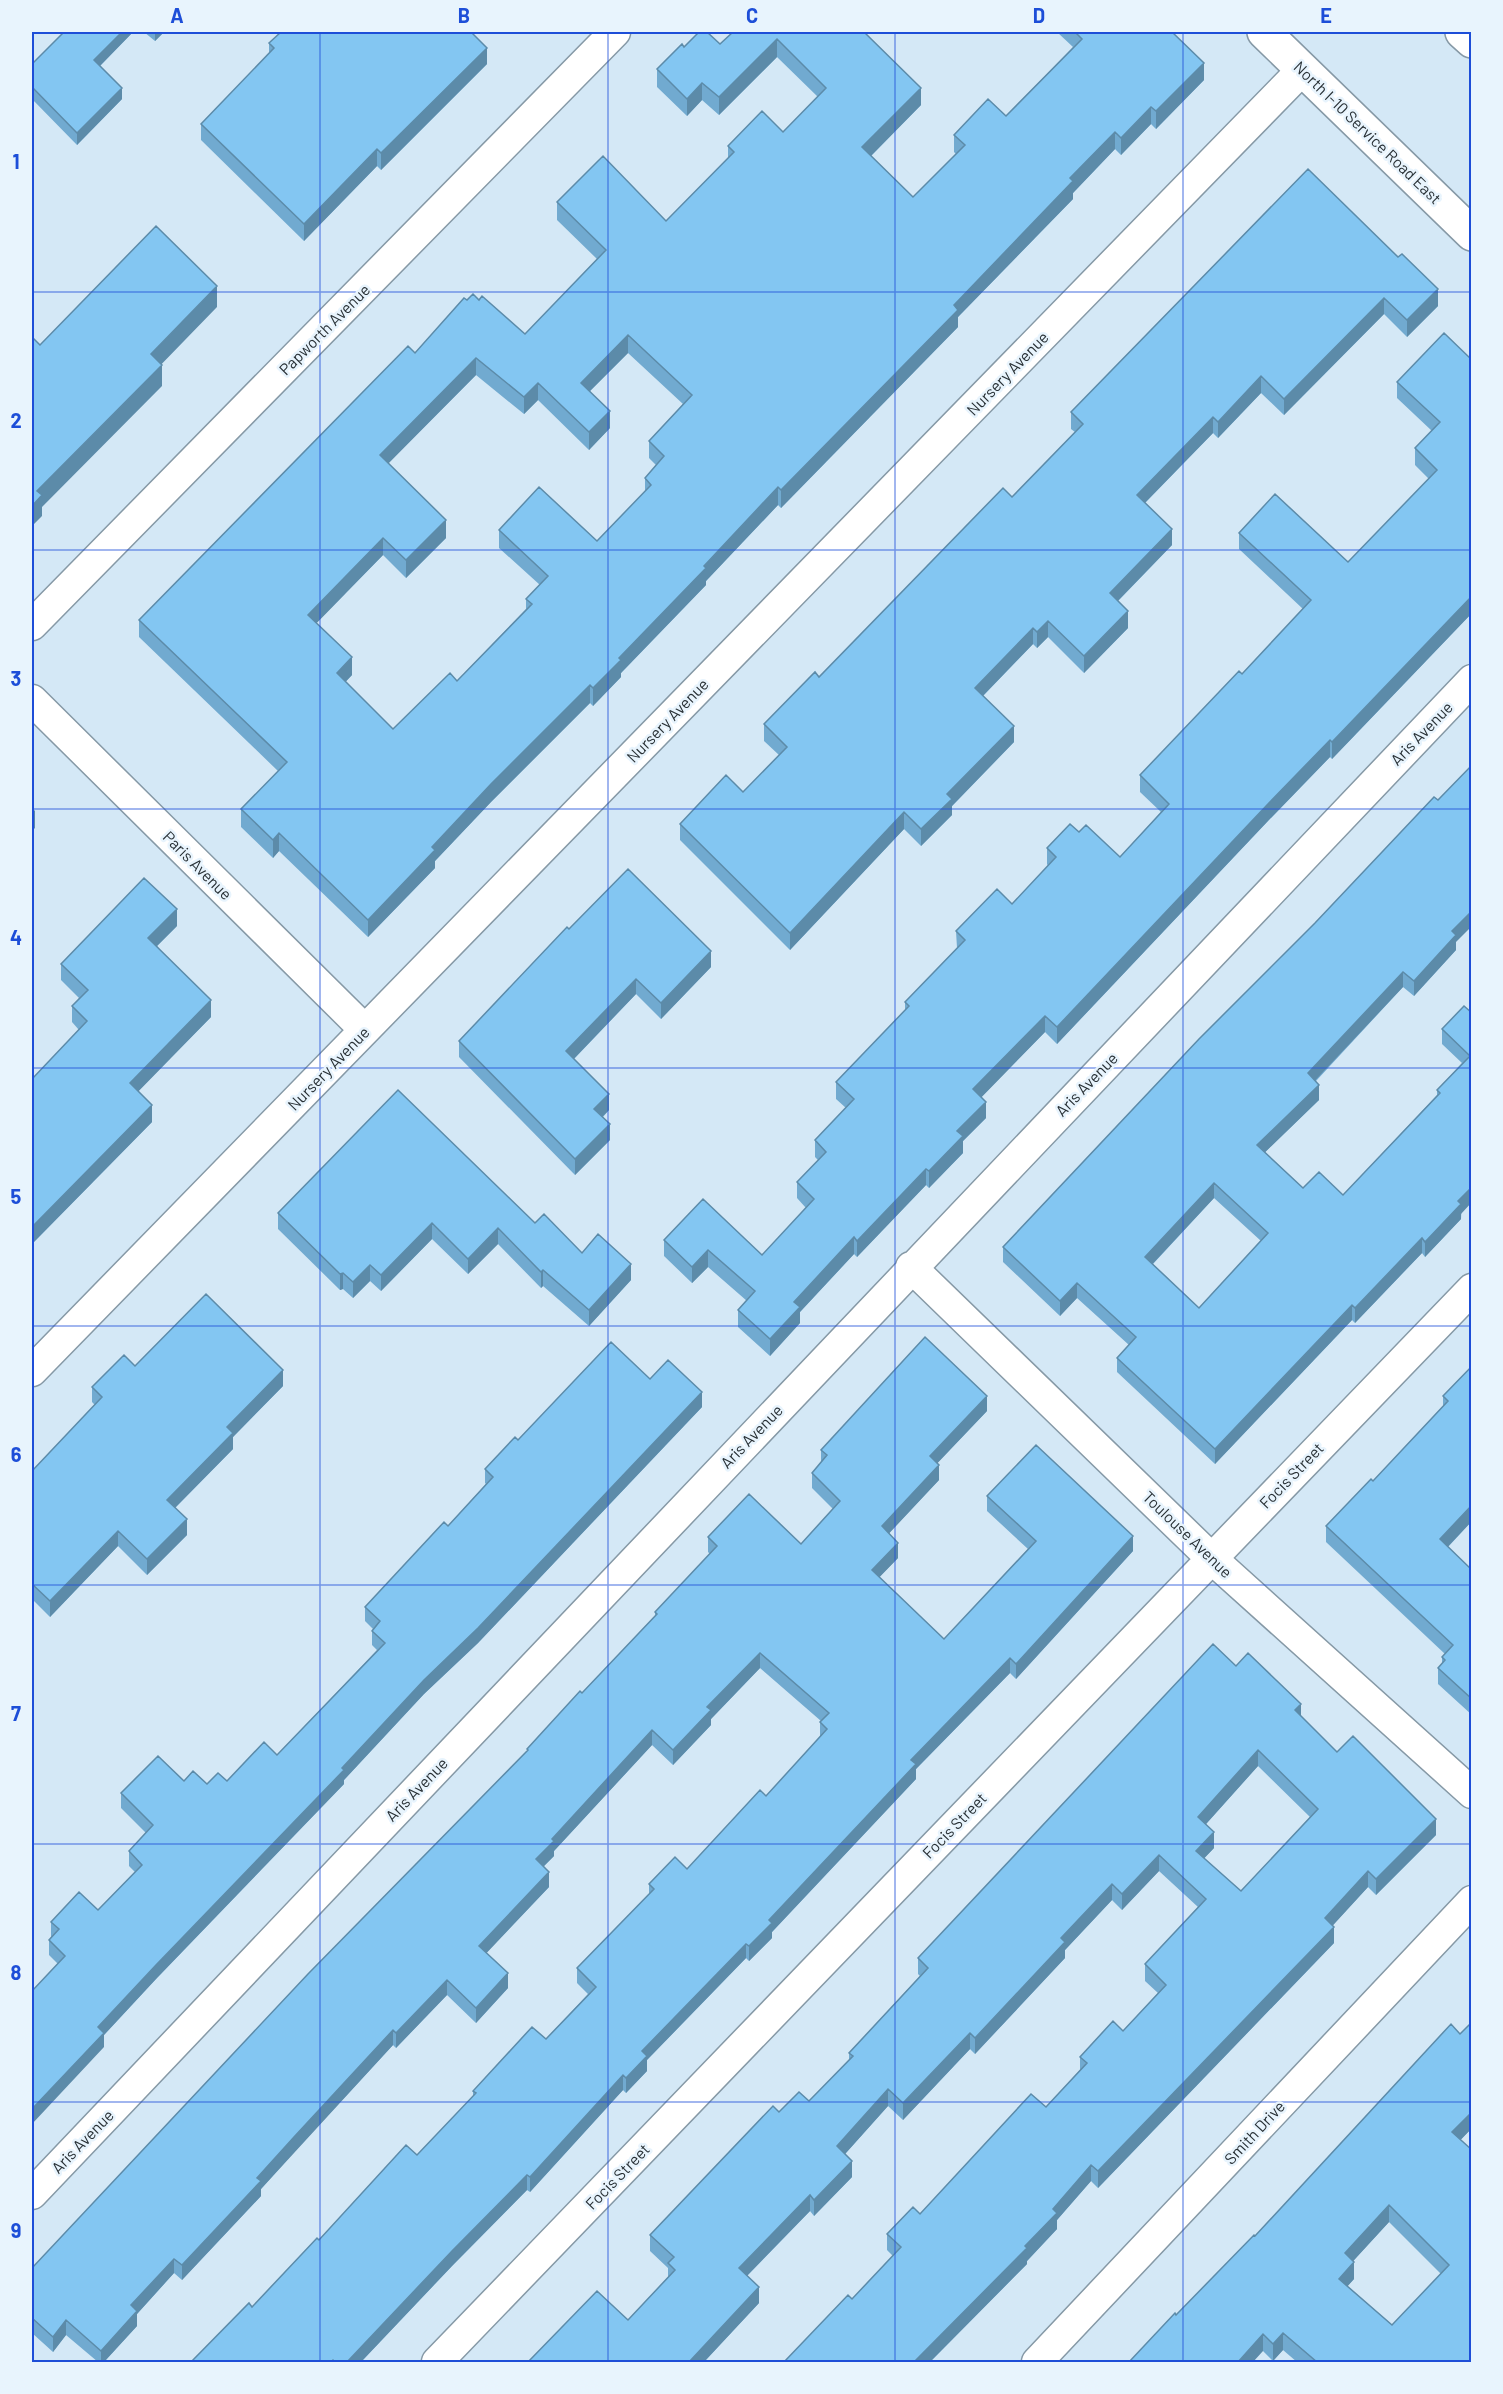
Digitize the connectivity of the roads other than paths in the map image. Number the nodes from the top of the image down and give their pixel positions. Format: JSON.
{"nodes":[{"id":1,"x":615,"y":32,"type":"edge"},
{"id":2,"x":1264,"y":32,"type":"edge"},
{"id":3,"x":1462,"y":32,"type":"edge"},
{"id":4,"x":1472,"y":40,"type":"edge"},
{"id":5,"x":1303,"y":69,"type":"junction"},
{"id":6,"x":1472,"y":234,"type":"edge"},
{"id":7,"x":32,"y":625,"type":"edge"},
{"id":8,"x":1472,"y":680,"type":"edge"},
{"id":9,"x":32,"y":700,"type":"edge"},
{"id":10,"x":364,"y":1030,"type":"junction"},
{"id":11,"x":911,"y":1268,"type":"junction"},
{"id":12,"x":1472,"y":1289,"type":"edge"},
{"id":13,"x":32,"y":1371,"type":"edge"},
{"id":14,"x":1211,"y":1558,"type":"junction"},
{"id":15,"x":1472,"y":1793,"type":"edge"},
{"id":16,"x":1472,"y":1902,"type":"edge"},
{"id":17,"x":32,"y":2194,"type":"edge"},
{"id":18,"x":437,"y":2362,"type":"edge"},
{"id":19,"x":1037,"y":2362,"type":"edge"}],
"edges":[{"from":1,"to":7,"type":"street","name":"Papworth Avenue"},
{"from":2,"to":5,"type":"main road","name":"North I-10 Service Road East"},
{"from":3,"to":4,"type":"main road"},
{"from":5,"to":6,"type":"main road","name":"North I-10 Service Road East"},
{"from":5,"to":10,"type":"street","name":"Nursery Avenue"},
{"from":8,"to":11,"type":"street","name":"Aris Avenue"},
{"from":9,"to":10,"type":"street","name":"Paris Avenue"},
{"from":10,"to":13,"type":"street","name":"Nursery Avenue"},
{"from":11,"to":14,"type":"street","name":"Toulouse Avenue"},
{"from":11,"to":17,"type":"street","name":"Aris Avenue"},
{"from":12,"to":14,"type":"street","name":"Focis Street"},
{"from":14,"to":15,"type":"street","name":"Toulouse Avenue"},
{"from":14,"to":18,"type":"street","name":"Focis Street"},
{"from":16,"to":19,"type":"street","name":"Smith Drive"}]}
